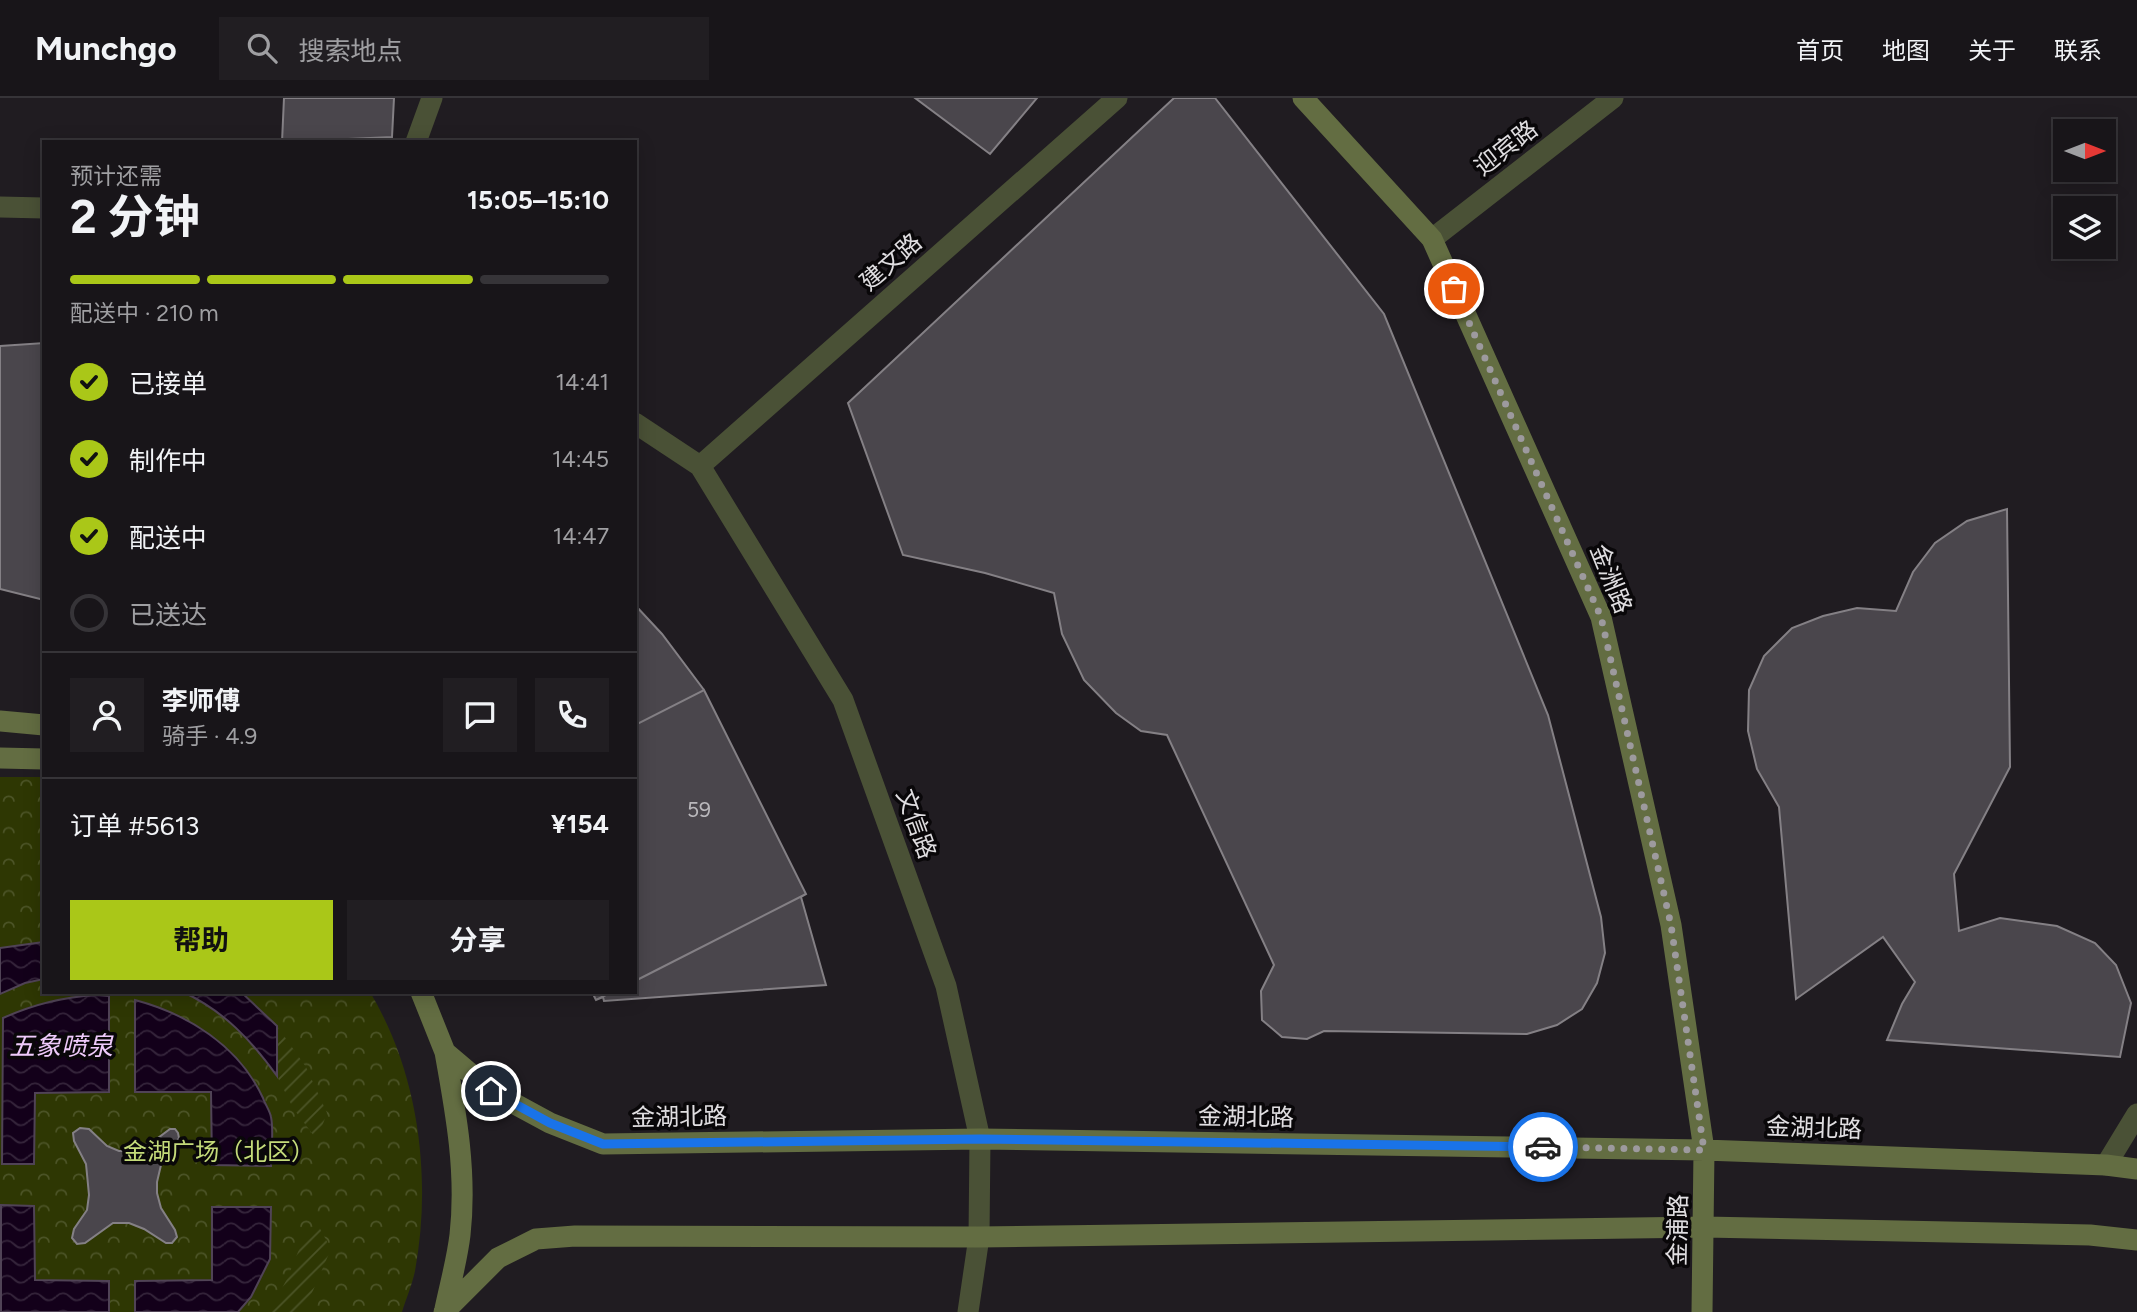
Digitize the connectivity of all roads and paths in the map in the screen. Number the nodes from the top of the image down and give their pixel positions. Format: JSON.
{"nodes":[{"id":1,"x":432,"y":98,"type":"edge"},
{"id":2,"x":1117,"y":98,"type":"edge"},
{"id":3,"x":1303,"y":98,"type":"edge"},
{"id":4,"x":1613,"y":98,"type":"edge"},
{"id":5,"x":417,"y":140,"type":"edge"},
{"id":6,"x":0,"y":207,"type":"edge"},
{"id":7,"x":42,"y":208,"type":"edge"},
{"id":8,"x":1432,"y":239,"type":"junction"},
{"id":9,"x":637,"y":423,"type":"edge"},
{"id":10,"x":700,"y":466,"type":"junction"},
{"id":11,"x":0,"y":721,"type":"edge"},
{"id":12,"x":42,"y":725,"type":"edge"},
{"id":13,"x":0,"y":758,"type":"edge"},
{"id":14,"x":42,"y":759,"type":"edge"},
{"id":15,"x":422,"y":994,"type":"edge"},
{"id":16,"x":445,"y":1052,"type":"junction"},
{"id":17,"x":2137,"y":1114,"type":"edge"},
{"id":18,"x":980,"y":1139,"type":"junction"},
{"id":19,"x":1704,"y":1150,"type":"junction"},
{"id":20,"x":2106,"y":1165,"type":"junction"},
{"id":21,"x":2137,"y":1169,"type":"edge"},
{"id":22,"x":1705,"y":1227,"type":"junction"},
{"id":23,"x":979,"y":1237,"type":"junction"},
{"id":24,"x":2137,"y":1240,"type":"edge"},
{"id":25,"x":444,"y":1311,"type":"edge"},
{"id":26,"x":968,"y":1312,"type":"edge"},
{"id":27,"x":1702,"y":1312,"type":"edge"}],
"edges":[{"from":1,"to":5,"type":"street"},
{"from":2,"to":10,"type":"street","name":"建文路"},
{"from":3,"to":8,"type":"main road","name":"金洲路"},
{"from":4,"to":8,"type":"street","name":"迎宾路"},
{"from":6,"to":7,"type":"street"},
{"from":8,"to":19,"type":"main road","name":"金洲路"},
{"from":9,"to":10,"type":"street","name":"文信路"},
{"from":10,"to":18,"type":"street","name":"文信路"},
{"from":11,"to":12,"type":"main road"},
{"from":13,"to":14,"type":"main road"},
{"from":15,"to":16,"type":"main road","name":"金湖北路"},
{"from":16,"to":18,"type":"main road","name":"金湖北路"},
{"from":16,"to":25,"type":"main road"},
{"from":17,"to":20,"type":"street"},
{"from":18,"to":19,"type":"main road","name":"金湖北路"},
{"from":18,"to":23,"type":"street","name":"文信路"},
{"from":19,"to":20,"type":"main road","name":"金湖北路"},
{"from":19,"to":22,"type":"main road","name":"金浦路"},
{"from":20,"to":21,"type":"main road","name":"金湖北路"},
{"from":22,"to":23,"type":"main road"},
{"from":22,"to":24,"type":"main road"},
{"from":22,"to":27,"type":"main road","name":"金浦路"},
{"from":23,"to":25,"type":"main road"},
{"from":23,"to":26,"type":"street","name":"文信路"}]}
